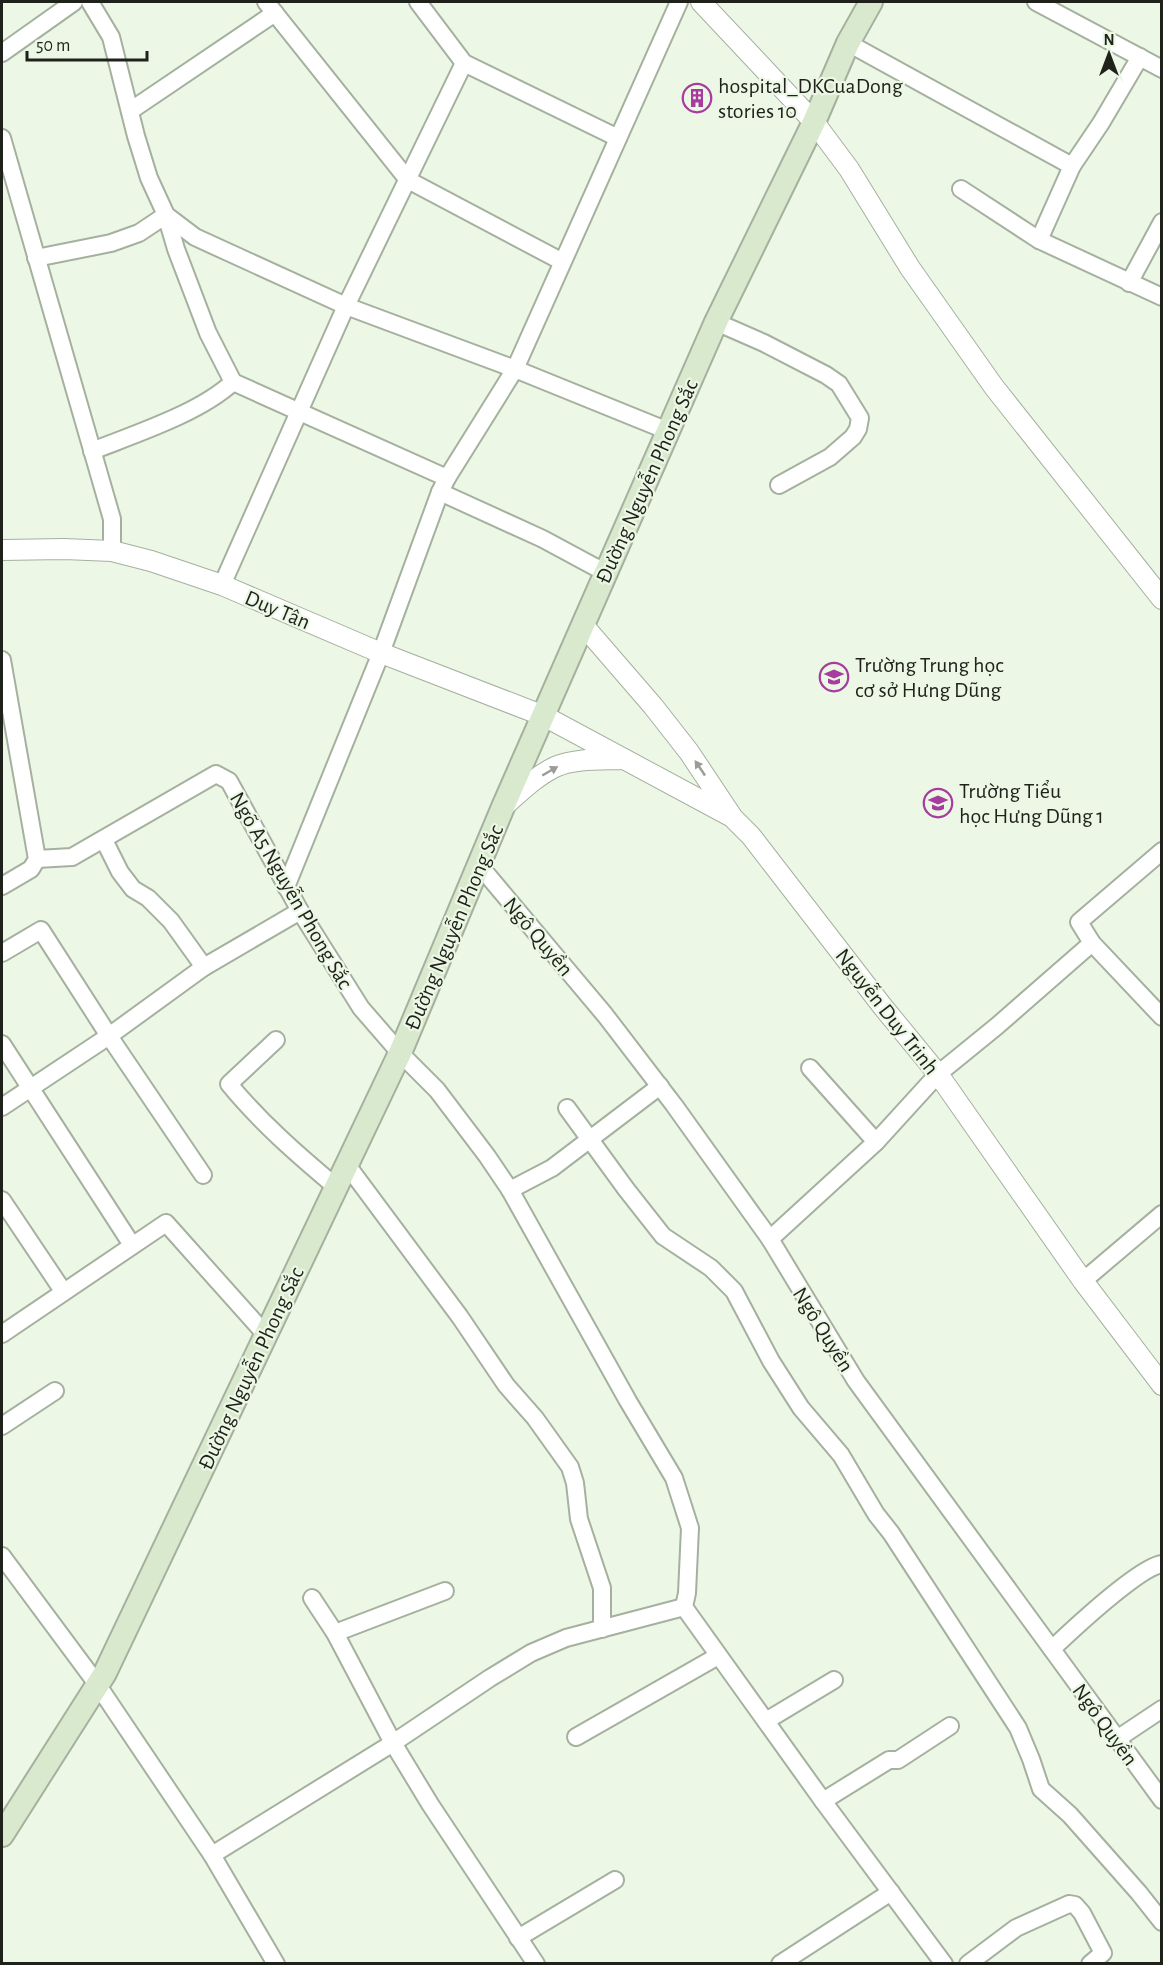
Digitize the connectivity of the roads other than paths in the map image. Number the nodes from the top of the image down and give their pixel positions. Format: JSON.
{"nodes":[{"id":1,"x":74,"y":2,"type":"edge"},
{"id":2,"x":90,"y":2,"type":"edge"},
{"id":3,"x":418,"y":2,"type":"edge"},
{"id":4,"x":679,"y":2,"type":"edge"},
{"id":5,"x":701,"y":2,"type":"edge"},
{"id":6,"x":871,"y":2,"type":"edge"},
{"id":7,"x":1036,"y":2,"type":"edge"},
{"id":8,"x":270,"y":7,"type":"edge"},
{"id":9,"x":848,"y":44,"type":"junction"},
{"id":10,"x":2,"y":52,"type":"edge"},
{"id":11,"x":1140,"y":57,"type":"junction"},
{"id":12,"x":464,"y":63,"type":"junction"},
{"id":13,"x":1161,"y":69,"type":"edge"},
{"id":14,"x":130,"y":111,"type":"junction"},
{"id":15,"x":814,"y":122,"type":"junction"},
{"id":16,"x":2,"y":138,"type":"edge"},
{"id":17,"x":618,"y":138,"type":"junction"},
{"id":18,"x":1072,"y":166,"type":"junction"},
{"id":19,"x":408,"y":180,"type":"junction"},
{"id":20,"x":961,"y":189,"type":"dead end"},
{"id":21,"x":166,"y":215,"type":"junction"},
{"id":22,"x":1161,"y":222,"type":"edge"},
{"id":23,"x":1039,"y":240,"type":"junction"},
{"id":24,"x":36,"y":258,"type":"junction"},
{"id":25,"x":561,"y":261,"type":"junction"},
{"id":26,"x":1129,"y":282,"type":"junction"},
{"id":27,"x":1161,"y":297,"type":"edge"},
{"id":28,"x":346,"y":306,"type":"junction"},
{"id":29,"x":716,"y":322,"type":"junction"},
{"id":30,"x":515,"y":369,"type":"junction"},
{"id":31,"x":233,"y":382,"type":"junction"},
{"id":32,"x":300,"y":411,"type":"junction"},
{"id":33,"x":668,"y":431,"type":"junction"},
{"id":34,"x":92,"y":451,"type":"junction"},
{"id":35,"x":444,"y":485,"type":"junction"},
{"id":36,"x":779,"y":485,"type":"dead end"},
{"id":37,"x":2,"y":550,"type":"edge"},
{"id":38,"x":112,"y":551,"type":"junction"},
{"id":39,"x":606,"y":570,"type":"junction"},
{"id":40,"x":222,"y":585,"type":"junction"},
{"id":41,"x":1161,"y":599,"type":"edge"},
{"id":42,"x":583,"y":626,"type":"junction"},
{"id":43,"x":381,"y":653,"type":"junction"},
{"id":44,"x":2,"y":660,"type":"edge"},
{"id":45,"x":544,"y":716,"type":"junction"},
{"id":46,"x":626,"y":759,"type":"junction"},
{"id":47,"x":503,"y":807,"type":"junction"},
{"id":48,"x":732,"y":818,"type":"junction"},
{"id":49,"x":104,"y":840,"type":"junction"},
{"id":50,"x":1161,"y":851,"type":"edge"},
{"id":51,"x":37,"y":859,"type":"junction"},
{"id":52,"x":479,"y":865,"type":"junction"},
{"id":53,"x":2,"y":886,"type":"edge"},
{"id":54,"x":286,"y":887,"type":"junction"},
{"id":55,"x":300,"y":911,"type":"junction"},
{"id":56,"x":1092,"y":943,"type":"junction"},
{"id":57,"x":2,"y":953,"type":"edge"},
{"id":58,"x":204,"y":967,"type":"junction"},
{"id":59,"x":1161,"y":1017,"type":"edge"},
{"id":60,"x":109,"y":1036,"type":"junction"},
{"id":61,"x":276,"y":1040,"type":"dead end"},
{"id":62,"x":2,"y":1044,"type":"edge"},
{"id":63,"x":400,"y":1053,"type":"junction"},
{"id":64,"x":810,"y":1068,"type":"dead end"},
{"id":65,"x":938,"y":1074,"type":"junction"},
{"id":66,"x":660,"y":1086,"type":"junction"},
{"id":67,"x":30,"y":1088,"type":"junction"},
{"id":68,"x":2,"y":1107,"type":"edge"},
{"id":69,"x":567,"y":1108,"type":"dead end"},
{"id":70,"x":590,"y":1140,"type":"junction"},
{"id":71,"x":876,"y":1142,"type":"junction"},
{"id":72,"x":347,"y":1165,"type":"junction"},
{"id":73,"x":203,"y":1175,"type":"dead end"},
{"id":74,"x":336,"y":1186,"type":"junction"},
{"id":75,"x":510,"y":1190,"type":"junction"},
{"id":76,"x":4,"y":1210,"type":"edge"},
{"id":77,"x":1161,"y":1214,"type":"edge"},
{"id":78,"x":770,"y":1239,"type":"junction"},
{"id":79,"x":132,"y":1245,"type":"junction"},
{"id":80,"x":1083,"y":1281,"type":"junction"},
{"id":81,"x":63,"y":1292,"type":"junction"},
{"id":82,"x":2,"y":1334,"type":"edge"},
{"id":83,"x":266,"y":1335,"type":"junction"},
{"id":84,"x":1160,"y":1379,"type":"edge"},
{"id":85,"x":55,"y":1391,"type":"dead end"},
{"id":86,"x":2,"y":1426,"type":"edge"},
{"id":87,"x":2,"y":1556,"type":"edge"},
{"id":88,"x":1161,"y":1564,"type":"edge"},
{"id":89,"x":445,"y":1591,"type":"dead end"},
{"id":90,"x":312,"y":1598,"type":"dead end"},
{"id":91,"x":684,"y":1607,"type":"junction"},
{"id":92,"x":602,"y":1629,"type":"junction"},
{"id":93,"x":335,"y":1633,"type":"junction"},
{"id":94,"x":1052,"y":1648,"type":"junction"},
{"id":95,"x":718,"y":1656,"type":"junction"},
{"id":96,"x":834,"y":1680,"type":"dead end"},
{"id":97,"x":98,"y":1684,"type":"junction"},
{"id":98,"x":1161,"y":1709,"type":"edge"},
{"id":99,"x":766,"y":1721,"type":"junction"},
{"id":100,"x":950,"y":1726,"type":"dead end"},
{"id":101,"x":576,"y":1737,"type":"dead end"},
{"id":102,"x":1117,"y":1739,"type":"junction"},
{"id":103,"x":393,"y":1743,"type":"junction"},
{"id":104,"x":823,"y":1800,"type":"junction"},
{"id":105,"x":1161,"y":1800,"type":"edge"},
{"id":106,"x":2,"y":1834,"type":"edge"},
{"id":107,"x":212,"y":1855,"type":"junction"},
{"id":108,"x":615,"y":1880,"type":"dead end"},
{"id":109,"x":891,"y":1892,"type":"junction"},
{"id":110,"x":1161,"y":1922,"type":"edge"},
{"id":111,"x":518,"y":1938,"type":"junction"},
{"id":112,"x":276,"y":1964,"type":"edge"},
{"id":113,"x":536,"y":1964,"type":"edge"},
{"id":114,"x":780,"y":1964,"type":"edge"},
{"id":115,"x":944,"y":1964,"type":"edge"},
{"id":116,"x":968,"y":1964,"type":"edge"},
{"id":117,"x":1090,"y":1964,"type":"edge"}],
"edges":[{"from":1,"to":10,"type":"street"},
{"from":2,"to":14,"type":"street"},
{"from":3,"to":12,"type":"street"},
{"from":4,"to":17,"type":"street"},
{"from":5,"to":15,"type":"street"},
{"from":6,"to":9,"type":"main road","name":"Đường Nguyễn Phong Sắc"},
{"from":7,"to":11,"type":"street"},
{"from":8,"to":14,"type":"street"},
{"from":8,"to":19,"type":"street"},
{"from":9,"to":15,"type":"main road","name":"Đường Nguyễn Phong Sắc"},
{"from":9,"to":18,"type":"street"},
{"from":11,"to":13,"type":"street"},
{"from":11,"to":18,"type":"street"},
{"from":12,"to":17,"type":"street"},
{"from":12,"to":19,"type":"street"},
{"from":14,"to":21,"type":"street"},
{"from":15,"to":29,"type":"main road","name":"Đường Nguyễn Phong Sắc"},
{"from":15,"to":41,"type":"street"},
{"from":16,"to":24,"type":"street"},
{"from":17,"to":25,"type":"street"},
{"from":18,"to":23,"type":"street"},
{"from":19,"to":25,"type":"street"},
{"from":19,"to":28,"type":"street"},
{"from":20,"to":23,"type":"street"},
{"from":21,"to":24,"type":"street"},
{"from":21,"to":28,"type":"street"},
{"from":21,"to":31,"type":"street"},
{"from":22,"to":26,"type":"street"},
{"from":23,"to":26,"type":"street"},
{"from":24,"to":34,"type":"street"},
{"from":25,"to":30,"type":"street"},
{"from":26,"to":27,"type":"street"},
{"from":28,"to":30,"type":"street"},
{"from":28,"to":32,"type":"street"},
{"from":29,"to":33,"type":"main road","name":"Đường Nguyễn Phong Sắc"},
{"from":29,"to":36,"type":"street"},
{"from":30,"to":33,"type":"street"},
{"from":30,"to":35,"type":"street"},
{"from":31,"to":32,"type":"street"},
{"from":31,"to":34,"type":"street"},
{"from":32,"to":35,"type":"street"},
{"from":32,"to":40,"type":"street"},
{"from":33,"to":39,"type":"main road","name":"Đường Nguyễn Phong Sắc"},
{"from":34,"to":38,"type":"street"},
{"from":35,"to":39,"type":"street"},
{"from":35,"to":43,"type":"street"},
{"from":37,"to":38,"type":"street","name":"Duy Tân"},
{"from":38,"to":40,"type":"street","name":"Duy Tân"},
{"from":39,"to":42,"type":"main road","name":"Đường Nguyễn Phong Sắc"},
{"from":40,"to":43,"type":"street","name":"Duy Tân"},
{"from":42,"to":45,"type":"main road","name":"Đường Nguyễn Phong Sắc"},
{"from":48,"to":42,"type":"street","one_way":true},
{"from":43,"to":45,"type":"street","name":"Duy Tân"},
{"from":43,"to":54,"type":"street"},
{"from":44,"to":51,"type":"street"},
{"from":45,"to":46,"type":"street","name":"Nguyễn Duy Trinh"},
{"from":45,"to":47,"type":"main road","name":"Đường Nguyễn Phong Sắc"},
{"from":47,"to":46,"type":"street","one_way":true},
{"from":46,"to":48,"type":"street","name":"Nguyễn Duy Trinh"},
{"from":47,"to":52,"type":"main road","name":"Đường Nguyễn Phong Sắc"},
{"from":48,"to":65,"type":"street","name":"Nguyễn Duy Trinh"},
{"from":49,"to":51,"type":"street","name":"Ngõ A5 Nguyễn Phong Sắc"},
{"from":49,"to":54,"type":"street","name":"Ngõ A5 Nguyễn Phong Sắc"},
{"from":49,"to":58,"type":"street"},
{"from":50,"to":56,"type":"street"},
{"from":51,"to":53,"type":"street"},
{"from":52,"to":63,"type":"main road","name":"Đường Nguyễn Phong Sắc"},
{"from":52,"to":66,"type":"street","name":"Ngô Quyền"},
{"from":54,"to":55,"type":"street","name":"Ngõ A5 Nguyễn Phong Sắc"},
{"from":55,"to":58,"type":"street"},
{"from":55,"to":63,"type":"street","name":"Ngõ A5 Nguyễn Phong Sắc"},
{"from":56,"to":59,"type":"street"},
{"from":56,"to":65,"type":"street"},
{"from":57,"to":60,"type":"street"},
{"from":58,"to":60,"type":"street"},
{"from":60,"to":67,"type":"street"},
{"from":60,"to":73,"type":"street"},
{"from":61,"to":74,"type":"street"},
{"from":62,"to":67,"type":"street"},
{"from":63,"to":72,"type":"main road","name":"Đường Nguyễn Phong Sắc"},
{"from":63,"to":75,"type":"street","name":"Ngõ A5 Nguyễn Phong Sắc"},
{"from":64,"to":71,"type":"street"},
{"from":65,"to":71,"type":"street"},
{"from":65,"to":80,"type":"street","name":"Nguyễn Duy Trinh"},
{"from":66,"to":70,"type":"street"},
{"from":66,"to":78,"type":"street","name":"Ngô Quyền"},
{"from":67,"to":68,"type":"street"},
{"from":67,"to":79,"type":"street"},
{"from":69,"to":70,"type":"street"},
{"from":70,"to":75,"type":"street"},
{"from":70,"to":110,"type":"street"},
{"from":71,"to":78,"type":"street"},
{"from":72,"to":74,"type":"main road","name":"Đường Nguyễn Phong Sắc"},
{"from":72,"to":92,"type":"street"},
{"from":74,"to":83,"type":"main road","name":"Đường Nguyễn Phong Sắc"},
{"from":75,"to":91,"type":"street","name":"Ngõ A5 Nguyễn Phong Sắc"},
{"from":76,"to":81,"type":"street"},
{"from":77,"to":80,"type":"street"},
{"from":78,"to":94,"type":"street","name":"Ngô Quyền"},
{"from":79,"to":81,"type":"street"},
{"from":79,"to":83,"type":"street"},
{"from":80,"to":84,"type":"street","name":"Nguyễn Duy Trinh"},
{"from":81,"to":82,"type":"street"},
{"from":83,"to":97,"type":"main road","name":"Đường Nguyễn Phong Sắc"},
{"from":85,"to":86,"type":"street"},
{"from":87,"to":97,"type":"street"},
{"from":88,"to":94,"type":"street"},
{"from":89,"to":93,"type":"street"},
{"from":90,"to":93,"type":"street"},
{"from":91,"to":92,"type":"street"},
{"from":91,"to":95,"type":"street"},
{"from":92,"to":103,"type":"street"},
{"from":93,"to":103,"type":"street"},
{"from":94,"to":102,"type":"street","name":"Ngô Quyền"},
{"from":95,"to":99,"type":"street"},
{"from":95,"to":101,"type":"street"},
{"from":96,"to":99,"type":"street"},
{"from":97,"to":106,"type":"main road","name":"Đường Nguyễn Phong Sắc"},
{"from":97,"to":107,"type":"street"},
{"from":98,"to":102,"type":"street"},
{"from":99,"to":104,"type":"street"},
{"from":100,"to":104,"type":"street"},
{"from":102,"to":105,"type":"street","name":"Ngô Quyền"},
{"from":103,"to":107,"type":"street"},
{"from":103,"to":111,"type":"street"},
{"from":104,"to":109,"type":"street"},
{"from":107,"to":112,"type":"street"},
{"from":108,"to":111,"type":"street"},
{"from":109,"to":114,"type":"street"},
{"from":109,"to":115,"type":"street"},
{"from":111,"to":113,"type":"street"},
{"from":116,"to":117,"type":"street"}]}
